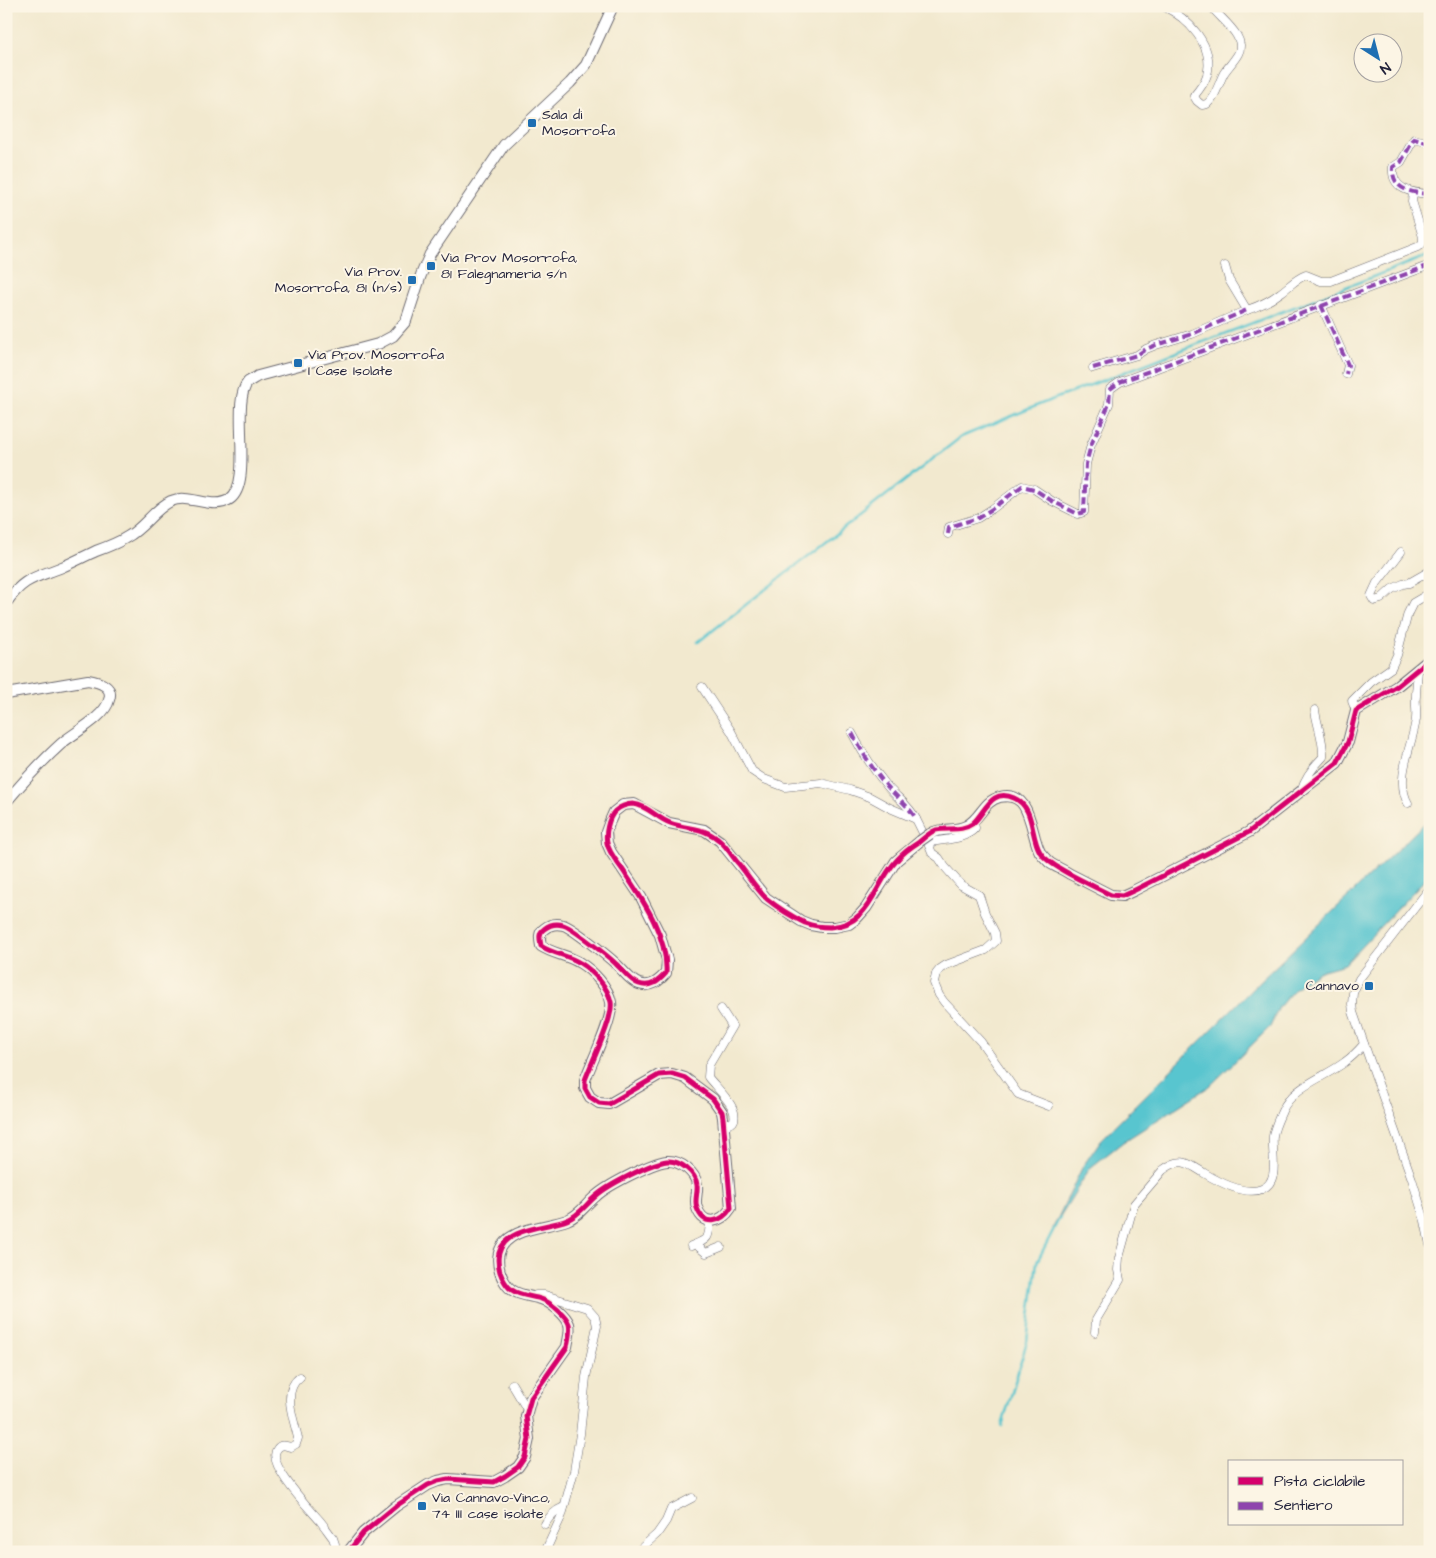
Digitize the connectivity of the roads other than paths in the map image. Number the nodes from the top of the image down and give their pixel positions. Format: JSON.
{"nodes":[{"id":1,"x":613,"y":6,"type":"edge"},
{"id":2,"x":1164,"y":6,"type":"edge"},
{"id":3,"x":1211,"y":6,"type":"edge"},
{"id":4,"x":1430,"y":143,"type":"edge"},
{"id":5,"x":1413,"y":193,"type":"junction"},
{"id":6,"x":1430,"y":194,"type":"edge"},
{"id":7,"x":1430,"y":265,"type":"edge"},
{"id":8,"x":1225,"y":266,"type":"dead end"},
{"id":9,"x":1321,"y":305,"type":"junction"},
{"id":10,"x":1247,"y":310,"type":"junction"},
{"id":11,"x":1093,"y":368,"type":"dead end"},
{"id":12,"x":1346,"y":374,"type":"dead end"},
{"id":13,"x":948,"y":534,"type":"dead end"},
{"id":14,"x":1401,"y":552,"type":"dead end"},
{"id":15,"x":1430,"y":571,"type":"edge"},
{"id":16,"x":1430,"y":593,"type":"edge"},
{"id":17,"x":6,"y":603,"type":"edge"},
{"id":18,"x":1430,"y":660,"type":"edge"},
{"id":19,"x":1418,"y":668,"type":"junction"},
{"id":20,"x":702,"y":687,"type":"dead end"},
{"id":21,"x":6,"y":694,"type":"edge"},
{"id":22,"x":1315,"y":710,"type":"dead end"},
{"id":23,"x":1356,"y":712,"type":"junction"},
{"id":24,"x":852,"y":733,"type":"dead end"},
{"id":25,"x":1301,"y":791,"type":"junction"},
{"id":26,"x":6,"y":802,"type":"edge"},
{"id":27,"x":1408,"y":803,"type":"dead end"},
{"id":28,"x":916,"y":819,"type":"junction"},
{"id":29,"x":926,"y":839,"type":"junction"},
{"id":30,"x":1430,"y":888,"type":"edge"},
{"id":31,"x":721,"y":1009,"type":"dead end"},
{"id":32,"x":1364,"y":1044,"type":"junction"},
{"id":33,"x":1049,"y":1106,"type":"dead end"},
{"id":34,"x":724,"y":1126,"type":"junction"},
{"id":35,"x":710,"y":1221,"type":"junction"},
{"id":36,"x":1430,"y":1245,"type":"edge"},
{"id":37,"x":720,"y":1247,"type":"dead end"},
{"id":38,"x":522,"y":1294,"type":"junction"},
{"id":39,"x":1095,"y":1332,"type":"dead end"},
{"id":40,"x":300,"y":1377,"type":"dead end"},
{"id":41,"x":512,"y":1384,"type":"dead end"},
{"id":42,"x":528,"y":1410,"type":"junction"},
{"id":43,"x":692,"y":1498,"type":"dead end"},
{"id":44,"x":564,"y":1507,"type":"junction"},
{"id":45,"x":545,"y":1524,"type":"dead end"},
{"id":46,"x":334,"y":1552,"type":"edge"},
{"id":47,"x":348,"y":1552,"type":"edge"},
{"id":48,"x":545,"y":1552,"type":"edge"},
{"id":49,"x":637,"y":1552,"type":"edge"}],
"edges":[{"from":1,"to":17,"type":"street"},
{"from":2,"to":3,"type":"street"},
{"from":4,"to":5,"type":"street"},
{"from":5,"to":6,"type":"street"},
{"from":5,"to":10,"type":"street"},
{"from":7,"to":9,"type":"street"},
{"from":8,"to":10,"type":"street"},
{"from":9,"to":12,"type":"street"},
{"from":9,"to":13,"type":"street"},
{"from":10,"to":11,"type":"street"},
{"from":14,"to":15,"type":"street"},
{"from":16,"to":23,"type":"street"},
{"from":18,"to":19,"type":"street"},
{"from":19,"to":23,"type":"street"},
{"from":19,"to":27,"type":"street"},
{"from":20,"to":28,"type":"street"},
{"from":21,"to":26,"type":"street"},
{"from":22,"to":25,"type":"street"},
{"from":23,"to":25,"type":"street"},
{"from":24,"to":28,"type":"street"},
{"from":25,"to":29,"type":"street"},
{"from":28,"to":29,"type":"street"},
{"from":29,"to":33,"type":"street"},
{"from":29,"to":34,"type":"street"},
{"from":30,"to":32,"type":"street"},
{"from":31,"to":34,"type":"street"},
{"from":32,"to":36,"type":"street"},
{"from":32,"to":39,"type":"street"},
{"from":34,"to":35,"type":"street"},
{"from":35,"to":37,"type":"street"},
{"from":35,"to":38,"type":"street"},
{"from":38,"to":42,"type":"street"},
{"from":38,"to":44,"type":"street"},
{"from":40,"to":46,"type":"street"},
{"from":41,"to":42,"type":"street"},
{"from":42,"to":47,"type":"street"},
{"from":43,"to":49,"type":"street"},
{"from":44,"to":45,"type":"street"},
{"from":44,"to":48,"type":"street"}]}
